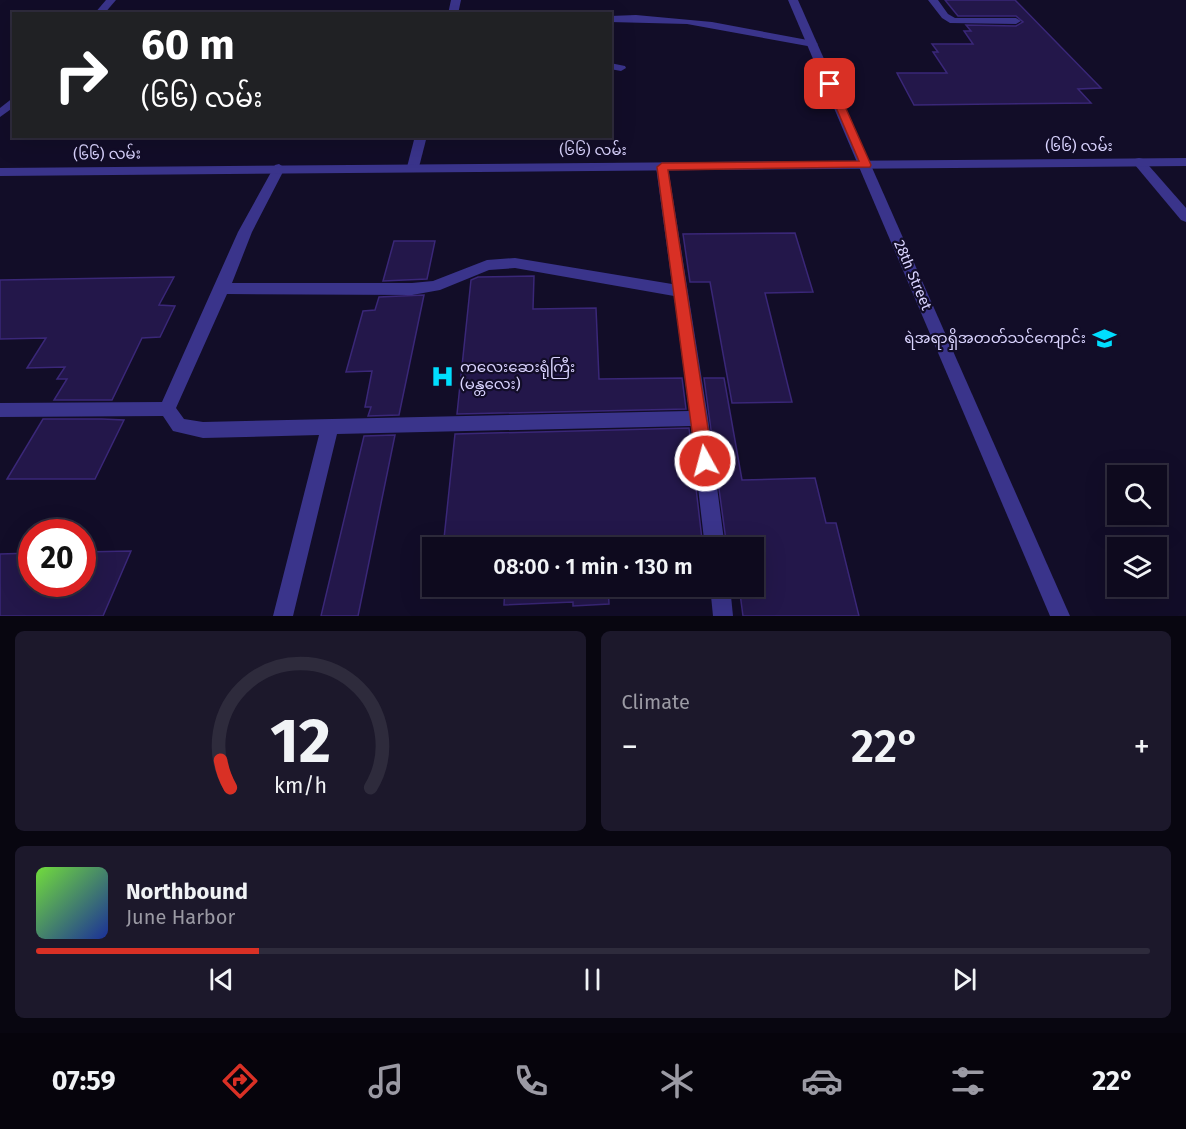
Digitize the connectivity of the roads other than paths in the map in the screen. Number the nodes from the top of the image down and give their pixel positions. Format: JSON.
{"nodes":[{"id":1,"x":111,"y":0,"type":"edge"},
{"id":2,"x":793,"y":0,"type":"edge"},
{"id":3,"x":933,"y":0,"type":"edge"},
{"id":4,"x":100,"y":12,"type":"edge"},
{"id":5,"x":612,"y":19,"type":"edge"},
{"id":6,"x":1016,"y":21,"type":"dead end"},
{"id":7,"x":813,"y":44,"type":"junction"},
{"id":8,"x":12,"y":102,"type":"edge"},
{"id":9,"x":0,"y":114,"type":"edge"},
{"id":10,"x":420,"y":138,"type":"edge"},
{"id":11,"x":1139,"y":162,"type":"junction"},
{"id":12,"x":1186,"y":162,"type":"edge"},
{"id":13,"x":866,"y":165,"type":"junction"},
{"id":14,"x":413,"y":167,"type":"junction"},
{"id":15,"x":662,"y":167,"type":"junction"},
{"id":16,"x":279,"y":168,"type":"junction"},
{"id":17,"x":0,"y":172,"type":"edge"},
{"id":18,"x":1186,"y":216,"type":"edge"},
{"id":19,"x":222,"y":288,"type":"junction"},
{"id":20,"x":679,"y":291,"type":"junction"},
{"id":21,"x":167,"y":409,"type":"junction"},
{"id":22,"x":0,"y":410,"type":"edge"},
{"id":23,"x":699,"y":418,"type":"junction"},
{"id":24,"x":330,"y":426,"type":"junction"},
{"id":25,"x":714,"y":537,"type":"edge"},
{"id":26,"x":721,"y":597,"type":"edge"},
{"id":27,"x":283,"y":616,"type":"edge"},
{"id":28,"x":723,"y":616,"type":"edge"},
{"id":29,"x":1060,"y":616,"type":"edge"}],
"edges":[{"from":1,"to":4,"type":"street"},
{"from":2,"to":7,"type":"street","name":"28th Street"},
{"from":3,"to":6,"type":"street"},
{"from":5,"to":7,"type":"street"},
{"from":7,"to":13,"type":"street","name":"28th Street"},
{"from":8,"to":9,"type":"street"},
{"from":10,"to":14,"type":"street"},
{"from":11,"to":12,"type":"street","name":"(၆၆) လမ်း"},
{"from":11,"to":13,"type":"street","name":"(၆၆) လမ်း"},
{"from":11,"to":18,"type":"street"},
{"from":13,"to":15,"type":"street","name":"(၆၆) လမ်း"},
{"from":13,"to":29,"type":"street","name":"28th Street"},
{"from":14,"to":15,"type":"street","name":"(၆၆) လမ်း"},
{"from":14,"to":16,"type":"street","name":"(၆၆) လမ်း"},
{"from":15,"to":20,"type":"street"},
{"from":16,"to":17,"type":"street","name":"(၆၆) လမ်း"},
{"from":16,"to":19,"type":"street"},
{"from":19,"to":20,"type":"street"},
{"from":19,"to":21,"type":"street"},
{"from":20,"to":23,"type":"street"},
{"from":21,"to":22,"type":"street"},
{"from":21,"to":24,"type":"street"},
{"from":23,"to":24,"type":"street"},
{"from":23,"to":25,"type":"street"},
{"from":24,"to":27,"type":"street"},
{"from":26,"to":28,"type":"street"}]}
